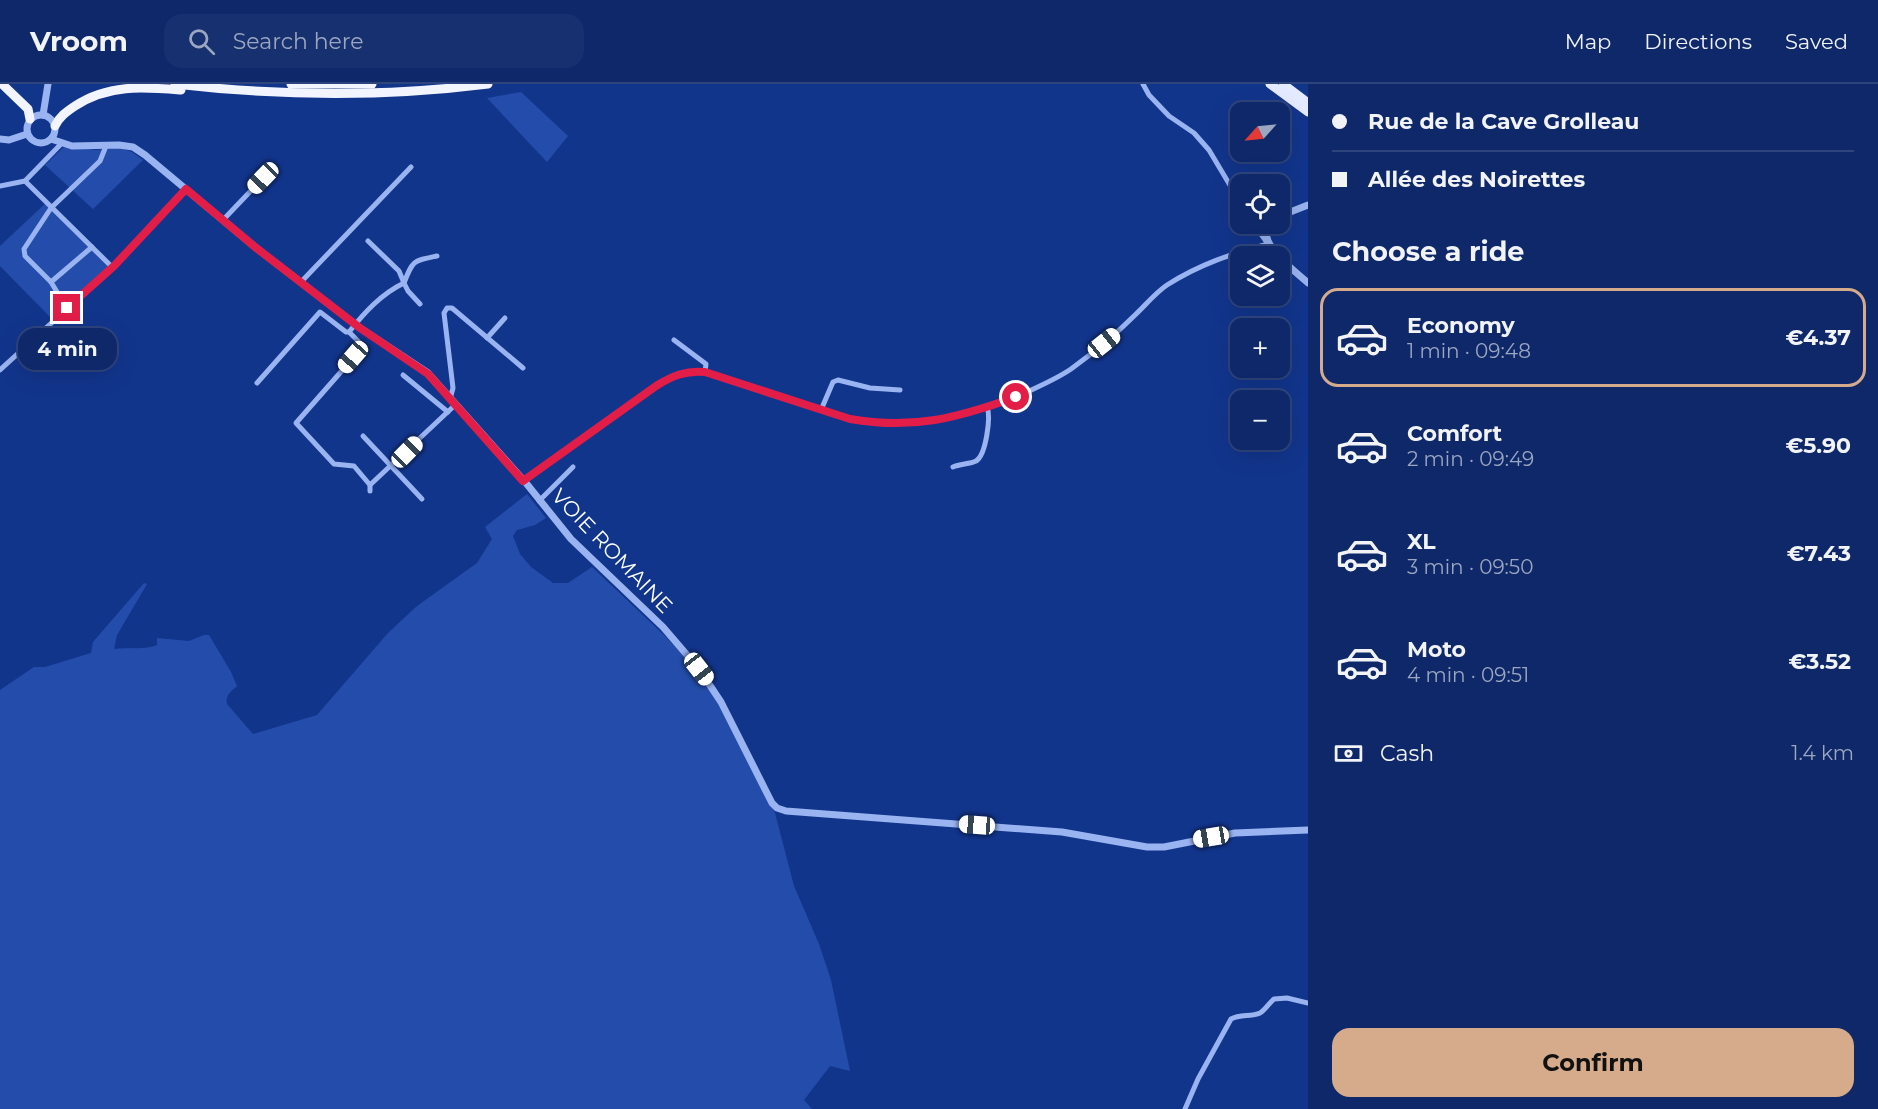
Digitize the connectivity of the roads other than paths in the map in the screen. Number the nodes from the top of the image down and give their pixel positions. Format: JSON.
{"nodes":[{"id":1,"x":2,"y":84,"type":"edge"},
{"id":2,"x":48,"y":84,"type":"edge"},
{"id":3,"x":175,"y":84,"type":"edge"},
{"id":4,"x":291,"y":84,"type":"edge"},
{"id":5,"x":372,"y":84,"type":"edge"},
{"id":6,"x":488,"y":84,"type":"edge"},
{"id":7,"x":1143,"y":84,"type":"edge"},
{"id":8,"x":1270,"y":84,"type":"edge"},
{"id":9,"x":1283,"y":84,"type":"edge"},
{"id":10,"x":221,"y":89,"type":"junction"},
{"id":11,"x":1308,"y":103,"type":"edge"},
{"id":12,"x":1308,"y":112,"type":"edge"},
{"id":13,"x":43,"y":115,"type":"junction"},
{"id":14,"x":30,"y":119,"type":"junction"},
{"id":15,"x":55,"y":126,"type":"junction"},
{"id":16,"x":27,"y":134,"type":"junction"},
{"id":17,"x":0,"y":139,"type":"edge"},
{"id":18,"x":51,"y":139,"type":"junction"},
{"id":19,"x":62,"y":143,"type":"junction"},
{"id":20,"x":106,"y":146,"type":"junction"},
{"id":21,"x":411,"y":167,"type":"dead end"},
{"id":22,"x":266,"y":168,"type":"dead end"},
{"id":23,"x":25,"y":181,"type":"junction"},
{"id":24,"x":1230,"y":185,"type":"edge"},
{"id":25,"x":0,"y":186,"type":"edge"},
{"id":26,"x":186,"y":189,"type":"junction"},
{"id":27,"x":1308,"y":205,"type":"edge"},
{"id":28,"x":51,"y":208,"type":"junction"},
{"id":29,"x":1290,"y":212,"type":"edge"},
{"id":30,"x":223,"y":220,"type":"junction"},
{"id":31,"x":1261,"y":234,"type":"edge"},
{"id":32,"x":1266,"y":234,"type":"edge"},
{"id":33,"x":368,"y":241,"type":"dead end"},
{"id":34,"x":1268,"y":244,"type":"junction"},
{"id":35,"x":92,"y":247,"type":"junction"},
{"id":36,"x":437,"y":256,"type":"dead end"},
{"id":37,"x":112,"y":267,"type":"junction"},
{"id":38,"x":51,"y":282,"type":"junction"},
{"id":39,"x":302,"y":282,"type":"junction"},
{"id":40,"x":404,"y":283,"type":"junction"},
{"id":41,"x":1308,"y":283,"type":"edge"},
{"id":42,"x":60,"y":297,"type":"dead end"},
{"id":43,"x":420,"y":304,"type":"dead end"},
{"id":44,"x":505,"y":318,"type":"dead end"},
{"id":45,"x":355,"y":323,"type":"junction"},
{"id":46,"x":349,"y":332,"type":"junction"},
{"id":47,"x":487,"y":338,"type":"junction"},
{"id":48,"x":674,"y":340,"type":"dead end"},
{"id":49,"x":523,"y":368,"type":"dead end"},
{"id":50,"x":0,"y":370,"type":"edge"},
{"id":51,"x":705,"y":372,"type":"junction"},
{"id":52,"x":403,"y":375,"type":"dead end"},
{"id":53,"x":257,"y":383,"type":"dead end"},
{"id":54,"x":900,"y":390,"type":"dead end"},
{"id":55,"x":452,"y":402,"type":"junction"},
{"id":56,"x":987,"y":407,"type":"junction"},
{"id":57,"x":821,"y":410,"type":"junction"},
{"id":58,"x":448,"y":412,"type":"junction"},
{"id":59,"x":363,"y":436,"type":"dead end"},
{"id":60,"x":391,"y":467,"type":"junction"},
{"id":61,"x":573,"y":467,"type":"dead end"},
{"id":62,"x":953,"y":467,"type":"dead end"},
{"id":63,"x":523,"y":481,"type":"junction"},
{"id":64,"x":422,"y":499,"type":"dead end"},
{"id":65,"x":539,"y":501,"type":"junction"},
{"id":66,"x":1304,"y":830,"type":"edge"},
{"id":67,"x":1308,"y":1003,"type":"edge"},
{"id":68,"x":1185,"y":1109,"type":"edge"}],
"edges":[{"from":1,"to":14,"type":"highway"},
{"from":2,"to":13,"type":"street"},
{"from":3,"to":10,"type":"highway"},
{"from":4,"to":5,"type":"highway"},
{"from":6,"to":10,"type":"highway"},
{"from":7,"to":24,"type":"street"},
{"from":8,"to":12,"type":"main road"},
{"from":9,"to":11,"type":"main road"},
{"from":10,"to":15,"type":"highway"},
{"from":13,"to":14,"type":"street"},
{"from":13,"to":15,"type":"street"},
{"from":14,"to":16,"type":"street"},
{"from":15,"to":18,"type":"street"},
{"from":16,"to":17,"type":"street"},
{"from":16,"to":18,"type":"street"},
{"from":18,"to":19,"type":"street","name":"VOIE ROMAINE"},
{"from":19,"to":20,"type":"street","name":"VOIE ROMAINE"},
{"from":19,"to":23,"type":"street"},
{"from":20,"to":26,"type":"street","name":"VOIE ROMAINE"},
{"from":20,"to":28,"type":"street"},
{"from":21,"to":39,"type":"street"},
{"from":22,"to":30,"type":"street"},
{"from":23,"to":25,"type":"street"},
{"from":23,"to":28,"type":"street"},
{"from":26,"to":30,"type":"street","name":"VOIE ROMAINE"},
{"from":26,"to":37,"type":"street"},
{"from":27,"to":29,"type":"street"},
{"from":28,"to":35,"type":"street"},
{"from":28,"to":38,"type":"street"},
{"from":30,"to":39,"type":"street","name":"VOIE ROMAINE"},
{"from":31,"to":34,"type":"street"},
{"from":32,"to":34,"type":"street"},
{"from":33,"to":40,"type":"street"},
{"from":34,"to":41,"type":"street"},
{"from":34,"to":56,"type":"street"},
{"from":35,"to":37,"type":"street"},
{"from":35,"to":38,"type":"street"},
{"from":36,"to":40,"type":"street"},
{"from":37,"to":50,"type":"street"},
{"from":38,"to":42,"type":"street"},
{"from":39,"to":45,"type":"street","name":"VOIE ROMAINE"},
{"from":40,"to":43,"type":"street"},
{"from":40,"to":45,"type":"street"},
{"from":44,"to":47,"type":"street"},
{"from":45,"to":46,"type":"street"},
{"from":45,"to":55,"type":"street","name":"VOIE ROMAINE"},
{"from":46,"to":53,"type":"street"},
{"from":46,"to":60,"type":"street"},
{"from":47,"to":49,"type":"street"},
{"from":47,"to":55,"type":"street"},
{"from":48,"to":51,"type":"street"},
{"from":51,"to":57,"type":"street"},
{"from":51,"to":63,"type":"street"},
{"from":52,"to":58,"type":"street"},
{"from":54,"to":57,"type":"street"},
{"from":55,"to":58,"type":"street"},
{"from":55,"to":63,"type":"street","name":"VOIE ROMAINE"},
{"from":56,"to":57,"type":"street"},
{"from":56,"to":62,"type":"street"},
{"from":58,"to":60,"type":"street"},
{"from":59,"to":60,"type":"street"},
{"from":60,"to":64,"type":"street"},
{"from":61,"to":65,"type":"street"},
{"from":63,"to":65,"type":"street","name":"VOIE ROMAINE"},
{"from":65,"to":66,"type":"street","name":"VOIE ROMAINE"},
{"from":67,"to":68,"type":"street"}]}
